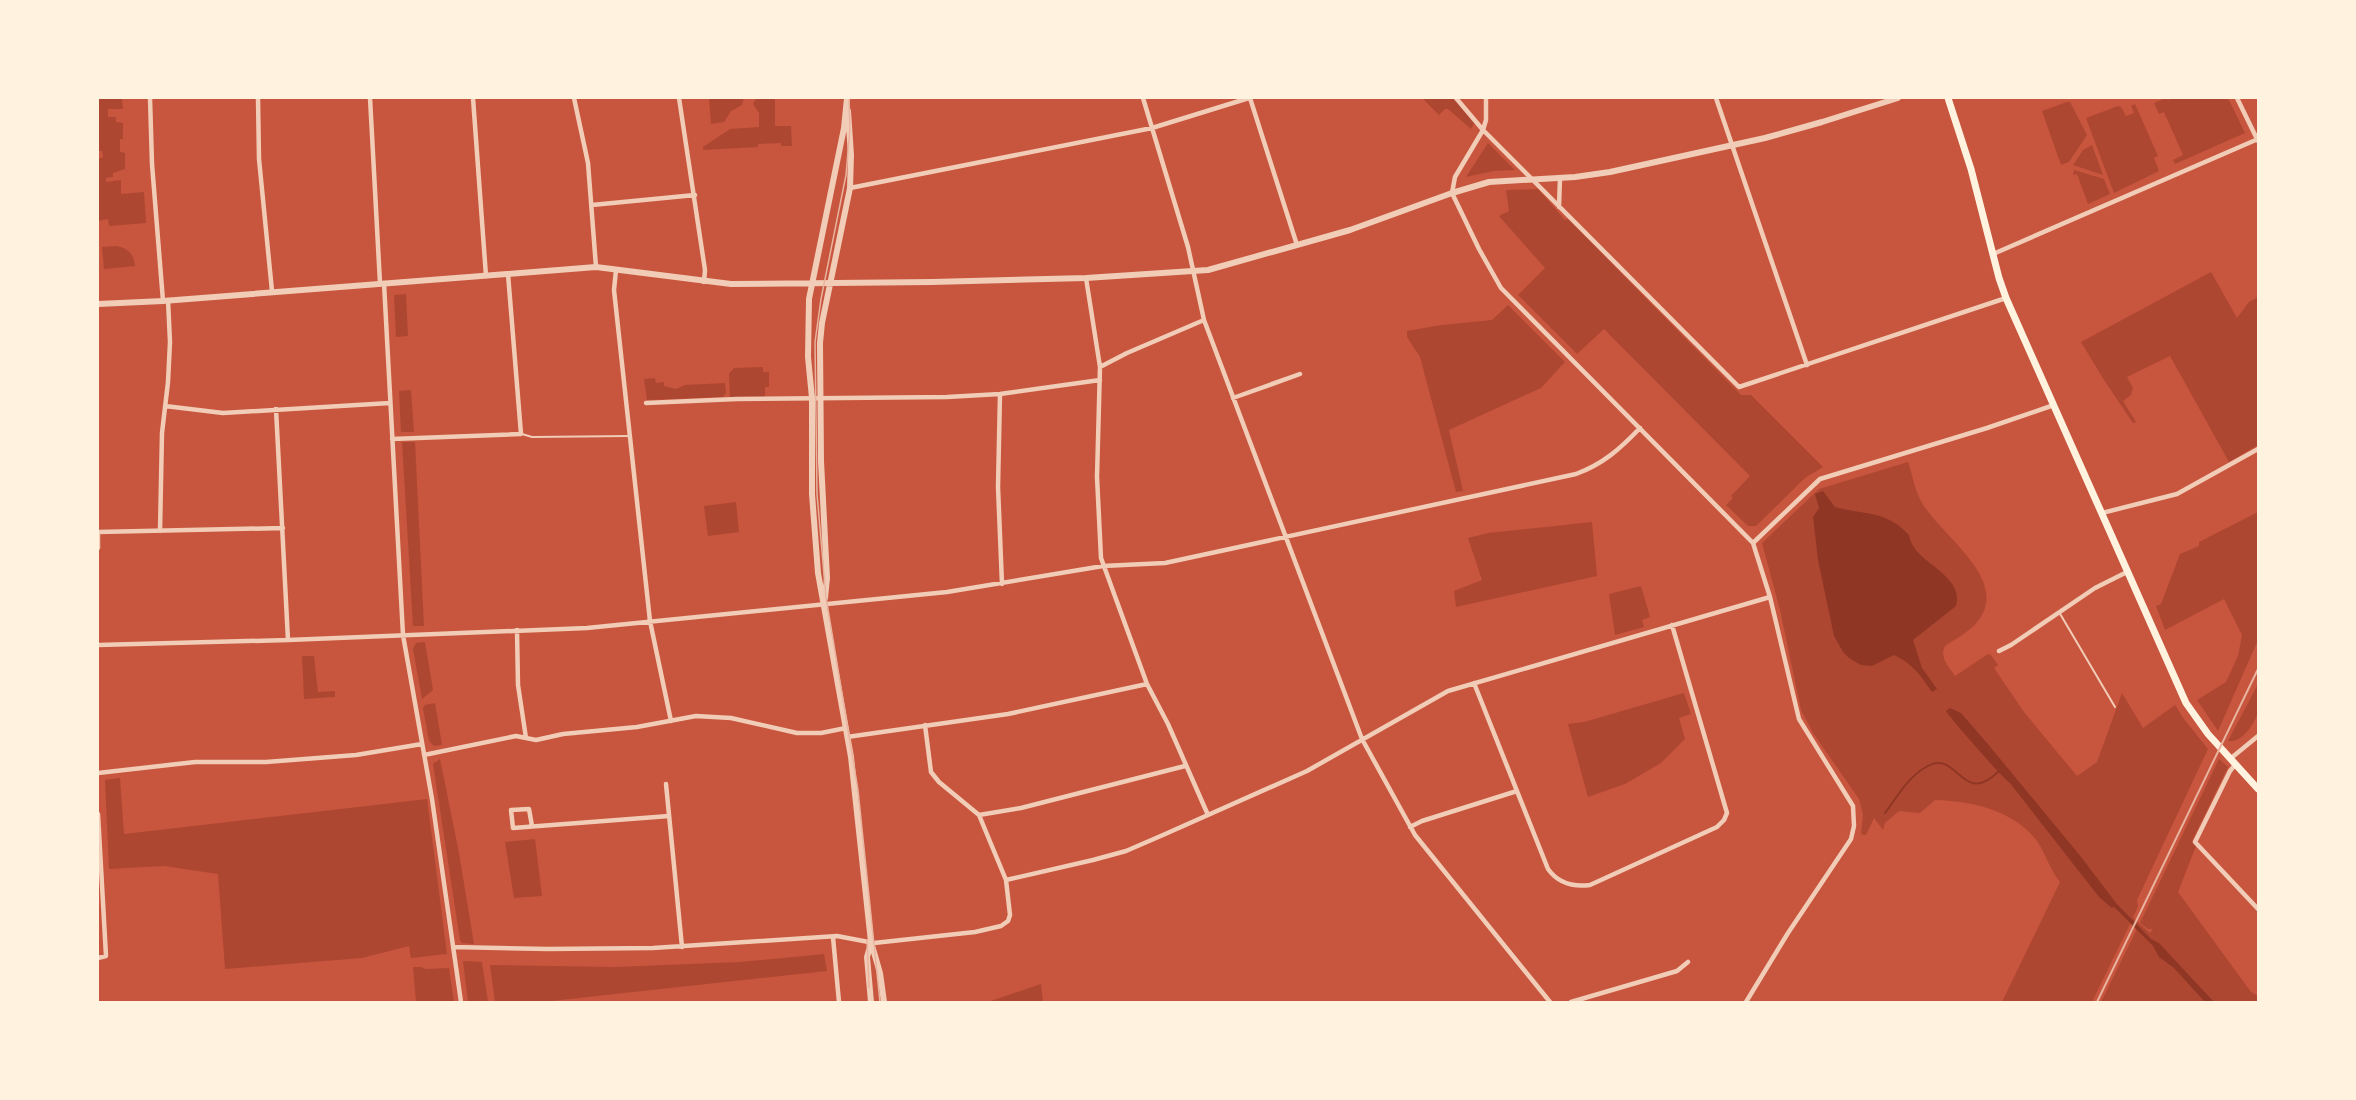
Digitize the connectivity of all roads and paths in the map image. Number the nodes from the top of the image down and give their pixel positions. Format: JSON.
{"nodes":[{"id":1,"x":150,"y":98,"type":"edge"},
{"id":2,"x":258,"y":98,"type":"edge"},
{"id":3,"x":370,"y":98,"type":"edge"},
{"id":4,"x":473,"y":98,"type":"edge"},
{"id":5,"x":574,"y":98,"type":"edge"},
{"id":6,"x":679,"y":98,"type":"edge"},
{"id":7,"x":847,"y":98,"type":"edge"},
{"id":8,"x":1143,"y":98,"type":"edge"},
{"id":9,"x":1249,"y":98,"type":"edge"},
{"id":10,"x":1456,"y":98,"type":"edge"},
{"id":11,"x":1486,"y":98,"type":"edge"},
{"id":12,"x":1716,"y":98,"type":"edge"},
{"id":13,"x":1898,"y":98,"type":"edge"},
{"id":14,"x":1948,"y":98,"type":"edge"},
{"id":15,"x":2237,"y":98,"type":"edge"},
{"id":16,"x":1152,"y":128,"type":"junction"},
{"id":17,"x":1483,"y":130,"type":"junction"},
{"id":18,"x":2258,"y":140,"type":"edge"},
{"id":19,"x":1732,"y":146,"type":"junction"},
{"id":20,"x":1560,"y":178,"type":"junction"},
{"id":21,"x":1533,"y":180,"type":"junction"},
{"id":22,"x":850,"y":188,"type":"junction"},
{"id":23,"x":1452,"y":193,"type":"junction"},
{"id":24,"x":694,"y":195,"type":"junction"},
{"id":25,"x":592,"y":205,"type":"junction"},
{"id":26,"x":1559,"y":207,"type":"junction"},
{"id":27,"x":1297,"y":245,"type":"junction"},
{"id":28,"x":1993,"y":254,"type":"junction"},
{"id":29,"x":596,"y":267,"type":"junction"},
{"id":30,"x":616,"y":270,"type":"junction"},
{"id":31,"x":1192,"y":271,"type":"junction"},
{"id":32,"x":508,"y":274,"type":"junction"},
{"id":33,"x":486,"y":276,"type":"junction"},
{"id":34,"x":1086,"y":278,"type":"junction"},
{"id":35,"x":704,"y":282,"type":"junction"},
{"id":36,"x":382,"y":283,"type":"junction"},
{"id":37,"x":811,"y":283,"type":"junction"},
{"id":38,"x":831,"y":283,"type":"junction"},
{"id":39,"x":272,"y":291,"type":"junction"},
{"id":40,"x":2006,"y":297,"type":"junction"},
{"id":41,"x":165,"y":301,"type":"junction"},
{"id":42,"x":98,"y":304,"type":"edge"},
{"id":43,"x":1204,"y":320,"type":"junction"},
{"id":44,"x":1807,"y":365,"type":"junction"},
{"id":45,"x":1100,"y":367,"type":"junction"},
{"id":46,"x":1300,"y":374,"type":"dead end"},
{"id":47,"x":1100,"y":380,"type":"junction"},
{"id":48,"x":1000,"y":394,"type":"junction"},
{"id":49,"x":815,"y":398,"type":"junction"},
{"id":50,"x":1233,"y":398,"type":"junction"},
{"id":51,"x":390,"y":403,"type":"junction"},
{"id":52,"x":646,"y":403,"type":"dead end"},
{"id":53,"x":2054,"y":405,"type":"junction"},
{"id":54,"x":165,"y":406,"type":"junction"},
{"id":55,"x":276,"y":410,"type":"junction"},
{"id":56,"x":1640,"y":428,"type":"junction"},
{"id":57,"x":521,"y":434,"type":"junction"},
{"id":58,"x":630,"y":436,"type":"junction"},
{"id":59,"x":392,"y":439,"type":"junction"},
{"id":60,"x":2259,"y":449,"type":"edge"},
{"id":61,"x":2102,"y":513,"type":"junction"},
{"id":62,"x":282,"y":528,"type":"junction"},
{"id":63,"x":160,"y":531,"type":"junction"},
{"id":64,"x":98,"y":532,"type":"edge"},
{"id":65,"x":1285,"y":536,"type":"junction"},
{"id":66,"x":1753,"y":543,"type":"junction"},
{"id":67,"x":98,"y":548,"type":"edge"},
{"id":68,"x":1103,"y":566,"type":"junction"},
{"id":69,"x":2127,"y":572,"type":"junction"},
{"id":70,"x":1002,"y":584,"type":"junction"},
{"id":71,"x":1770,"y":597,"type":"junction"},
{"id":72,"x":825,"y":605,"type":"junction"},
{"id":73,"x":2059,"y":612,"type":"junction"},
{"id":74,"x":650,"y":621,"type":"junction"},
{"id":75,"x":1672,"y":625,"type":"junction"},
{"id":76,"x":517,"y":630,"type":"junction"},
{"id":77,"x":404,"y":635,"type":"junction"},
{"id":78,"x":288,"y":640,"type":"junction"},
{"id":79,"x":98,"y":645,"type":"edge"},
{"id":80,"x":1999,"y":651,"type":"dead end"},
{"id":81,"x":1474,"y":683,"type":"junction"},
{"id":82,"x":1148,"y":684,"type":"junction"},
{"id":83,"x":2115,"y":707,"type":"dead end"},
{"id":84,"x":671,"y":721,"type":"junction"},
{"id":85,"x":925,"y":725,"type":"junction"},
{"id":86,"x":846,"y":728,"type":"junction"},
{"id":87,"x":2259,"y":736,"type":"edge"},
{"id":88,"x":847,"y":737,"type":"junction"},
{"id":89,"x":526,"y":738,"type":"junction"},
{"id":90,"x":1362,"y":740,"type":"junction"},
{"id":91,"x":422,"y":744,"type":"junction"},
{"id":92,"x":424,"y":755,"type":"junction"},
{"id":93,"x":2233,"y":762,"type":"junction"},
{"id":94,"x":1185,"y":766,"type":"junction"},
{"id":95,"x":98,"y":773,"type":"edge"},
{"id":96,"x":666,"y":784,"type":"dead end"},
{"id":97,"x":2259,"y":789,"type":"edge"},
{"id":98,"x":1517,"y":791,"type":"junction"},
{"id":99,"x":98,"y":814,"type":"edge"},
{"id":100,"x":979,"y":815,"type":"junction"},
{"id":101,"x":1208,"y":815,"type":"junction"},
{"id":102,"x":669,"y":816,"type":"junction"},
{"id":103,"x":532,"y":826,"type":"junction"},
{"id":104,"x":1410,"y":827,"type":"junction"},
{"id":105,"x":99,"y":863,"type":"edge"},
{"id":106,"x":1006,"y":880,"type":"junction"},
{"id":107,"x":2259,"y":909,"type":"edge"},
{"id":108,"x":832,"y":936,"type":"junction"},
{"id":109,"x":871,"y":942,"type":"junction"},
{"id":110,"x":453,"y":947,"type":"junction"},
{"id":111,"x":682,"y":947,"type":"junction"},
{"id":112,"x":98,"y":958,"type":"edge"},
{"id":113,"x":1688,"y":962,"type":"dead end"},
{"id":114,"x":461,"y":1002,"type":"edge"},
{"id":115,"x":839,"y":1002,"type":"edge"},
{"id":116,"x":871,"y":1002,"type":"edge"},
{"id":117,"x":884,"y":1002,"type":"edge"},
{"id":118,"x":1550,"y":1002,"type":"edge"},
{"id":119,"x":1571,"y":1002,"type":"edge"},
{"id":120,"x":1746,"y":1002,"type":"edge"}],
"edges":[{"from":1,"to":41,"type":"street"},
{"from":2,"to":39,"type":"street"},
{"from":3,"to":36,"type":"street"},
{"from":4,"to":33,"type":"street"},
{"from":5,"to":25,"type":"street"},
{"from":6,"to":24,"type":"street"},
{"from":7,"to":22,"type":"street"},
{"from":7,"to":37,"type":"street"},
{"from":8,"to":16,"type":"street"},
{"from":9,"to":16,"type":"street"},
{"from":9,"to":27,"type":"street"},
{"from":10,"to":17,"type":"street"},
{"from":11,"to":17,"type":"street"},
{"from":12,"to":19,"type":"street"},
{"from":13,"to":19,"type":"street"},
{"from":14,"to":28,"type":"main road"},
{"from":15,"to":18,"type":"street"},
{"from":16,"to":22,"type":"street"},
{"from":16,"to":31,"type":"street"},
{"from":17,"to":21,"type":"street"},
{"from":17,"to":23,"type":"street"},
{"from":18,"to":28,"type":"street"},
{"from":19,"to":20,"type":"street"},
{"from":19,"to":44,"type":"street"},
{"from":20,"to":21,"type":"street"},
{"from":20,"to":26,"type":"street"},
{"from":21,"to":23,"type":"street"},
{"from":21,"to":26,"type":"street"},
{"from":22,"to":38,"type":"street"},
{"from":23,"to":27,"type":"street"},
{"from":23,"to":56,"type":"street"},
{"from":24,"to":25,"type":"street"},
{"from":24,"to":35,"type":"street"},
{"from":25,"to":29,"type":"street"},
{"from":26,"to":44,"type":"street"},
{"from":27,"to":31,"type":"street"},
{"from":28,"to":40,"type":"main road"},
{"from":29,"to":30,"type":"street"},
{"from":29,"to":32,"type":"street"},
{"from":30,"to":35,"type":"street"},
{"from":30,"to":58,"type":"street"},
{"from":31,"to":34,"type":"street"},
{"from":31,"to":43,"type":"street"},
{"from":32,"to":33,"type":"street"},
{"from":32,"to":57,"type":"street"},
{"from":33,"to":36,"type":"street"},
{"from":34,"to":38,"type":"street"},
{"from":34,"to":45,"type":"street"},
{"from":35,"to":37,"type":"street"},
{"from":36,"to":39,"type":"street"},
{"from":36,"to":51,"type":"street"},
{"from":37,"to":38,"type":"street"},
{"from":37,"to":49,"type":"street"},
{"from":38,"to":49,"type":"street"},
{"from":39,"to":41,"type":"street"},
{"from":40,"to":44,"type":"street"},
{"from":40,"to":53,"type":"main road"},
{"from":41,"to":42,"type":"street"},
{"from":41,"to":54,"type":"street"},
{"from":43,"to":45,"type":"street"},
{"from":43,"to":50,"type":"street"},
{"from":45,"to":47,"type":"street"},
{"from":46,"to":50,"type":"street"},
{"from":47,"to":48,"type":"street"},
{"from":47,"to":68,"type":"street"},
{"from":48,"to":49,"type":"street"},
{"from":48,"to":70,"type":"street"},
{"from":49,"to":52,"type":"street"},
{"from":49,"to":72,"type":"street"},
{"from":50,"to":65,"type":"street"},
{"from":51,"to":55,"type":"street"},
{"from":51,"to":59,"type":"street"},
{"from":53,"to":61,"type":"main road"},
{"from":53,"to":66,"type":"street"},
{"from":54,"to":55,"type":"street"},
{"from":54,"to":63,"type":"street"},
{"from":55,"to":62,"type":"street"},
{"from":56,"to":65,"type":"street"},
{"from":56,"to":66,"type":"street"},
{"from":57,"to":58,"type":"lane"},
{"from":57,"to":59,"type":"street"},
{"from":58,"to":74,"type":"street"},
{"from":59,"to":77,"type":"street"},
{"from":60,"to":61,"type":"street"},
{"from":61,"to":69,"type":"main road"},
{"from":62,"to":63,"type":"street"},
{"from":62,"to":78,"type":"street"},
{"from":63,"to":64,"type":"street"},
{"from":64,"to":67,"type":"street"},
{"from":65,"to":68,"type":"street"},
{"from":65,"to":90,"type":"street"},
{"from":66,"to":71,"type":"street"},
{"from":68,"to":70,"type":"street"},
{"from":68,"to":82,"type":"street"},
{"from":69,"to":73,"type":"street"},
{"from":69,"to":93,"type":"main road"},
{"from":70,"to":72,"type":"street"},
{"from":71,"to":75,"type":"street"},
{"from":71,"to":120,"type":"street"},
{"from":72,"to":74,"type":"street"},
{"from":72,"to":86,"type":"street"},
{"from":73,"to":80,"type":"street"},
{"from":73,"to":83,"type":"lane"},
{"from":74,"to":76,"type":"street"},
{"from":74,"to":84,"type":"street"},
{"from":75,"to":81,"type":"street"},
{"from":75,"to":98,"type":"street"},
{"from":76,"to":77,"type":"street"},
{"from":76,"to":89,"type":"street"},
{"from":77,"to":78,"type":"street"},
{"from":77,"to":91,"type":"street"},
{"from":78,"to":79,"type":"street"},
{"from":81,"to":90,"type":"street"},
{"from":81,"to":98,"type":"street"},
{"from":82,"to":85,"type":"street"},
{"from":82,"to":94,"type":"street"},
{"from":84,"to":86,"type":"street"},
{"from":84,"to":89,"type":"street"},
{"from":85,"to":88,"type":"street"},
{"from":85,"to":100,"type":"street"},
{"from":86,"to":88,"type":"street"},
{"from":87,"to":93,"type":"street"},
{"from":88,"to":109,"type":"street"},
{"from":89,"to":92,"type":"street"},
{"from":90,"to":101,"type":"street"},
{"from":90,"to":104,"type":"street"},
{"from":91,"to":92,"type":"street"},
{"from":91,"to":95,"type":"street"},
{"from":92,"to":110,"type":"street"},
{"from":93,"to":97,"type":"main road"},
{"from":93,"to":107,"type":"street"},
{"from":94,"to":100,"type":"street"},
{"from":94,"to":101,"type":"street"},
{"from":96,"to":102,"type":"street"},
{"from":98,"to":104,"type":"street"},
{"from":99,"to":105,"type":"street"},
{"from":100,"to":106,"type":"street"},
{"from":101,"to":106,"type":"street"},
{"from":102,"to":103,"type":"street"},
{"from":102,"to":111,"type":"street"},
{"from":103,"to":103,"type":"street"},
{"from":104,"to":118,"type":"street"},
{"from":105,"to":112,"type":"street"},
{"from":106,"to":109,"type":"street"},
{"from":108,"to":109,"type":"street"},
{"from":108,"to":111,"type":"street"},
{"from":108,"to":115,"type":"street"},
{"from":109,"to":116,"type":"street"},
{"from":109,"to":117,"type":"street"},
{"from":110,"to":111,"type":"street"},
{"from":110,"to":114,"type":"street"},
{"from":113,"to":119,"type":"street"}]}
